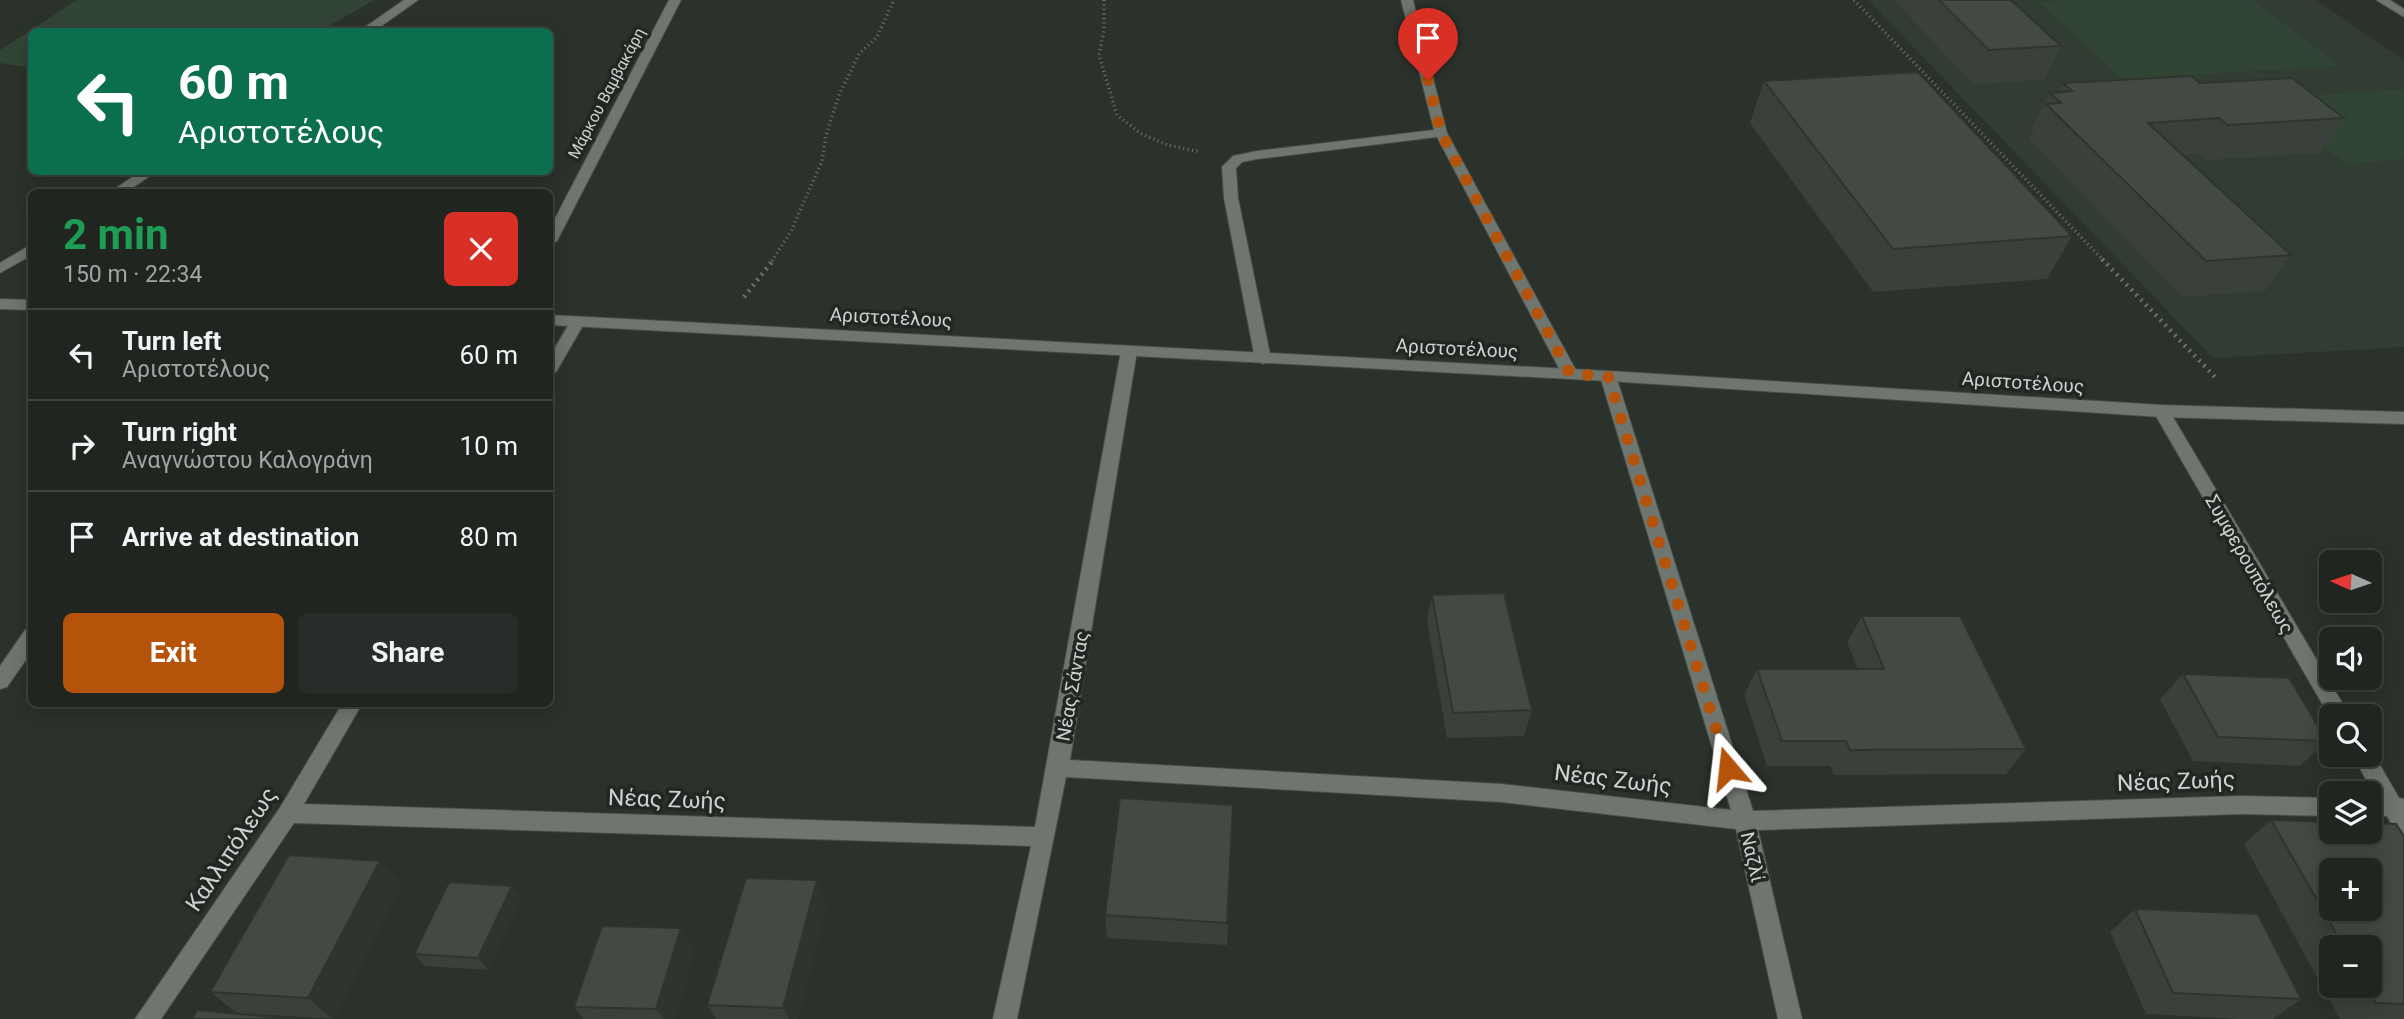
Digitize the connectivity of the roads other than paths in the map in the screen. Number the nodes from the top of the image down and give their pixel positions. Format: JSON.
{"nodes":[{"id":1,"x":412,"y":0,"type":"edge"},
{"id":2,"x":675,"y":0,"type":"edge"},
{"id":3,"x":1407,"y":0,"type":"edge"},
{"id":4,"x":2382,"y":0,"type":"edge"},
{"id":5,"x":2404,"y":14,"type":"edge"},
{"id":6,"x":370,"y":28,"type":"edge"},
{"id":7,"x":1441,"y":133,"type":"junction"},
{"id":8,"x":144,"y":175,"type":"edge"},
{"id":9,"x":122,"y":189,"type":"edge"},
{"id":10,"x":553,"y":235,"type":"edge"},
{"id":11,"x":28,"y":251,"type":"edge"},
{"id":12,"x":0,"y":269,"type":"edge"},
{"id":13,"x":0,"y":304,"type":"edge"},
{"id":14,"x":28,"y":305,"type":"edge"},
{"id":15,"x":553,"y":320,"type":"edge"},
{"id":16,"x":576,"y":321,"type":"junction"},
{"id":17,"x":1129,"y":351,"type":"junction"},
{"id":18,"x":1263,"y":359,"type":"junction"},
{"id":19,"x":553,"y":363,"type":"edge"},
{"id":20,"x":1570,"y":374,"type":"junction"},
{"id":21,"x":1608,"y":376,"type":"junction"},
{"id":22,"x":2161,"y":411,"type":"junction"},
{"id":23,"x":2404,"y":418,"type":"edge"},
{"id":24,"x":28,"y":641,"type":"edge"},
{"id":25,"x":0,"y":681,"type":"edge"},
{"id":26,"x":2333,"y":704,"type":"edge"},
{"id":27,"x":350,"y":707,"type":"edge"},
{"id":28,"x":2371,"y":767,"type":"edge"},
{"id":29,"x":1058,"y":768,"type":"junction"},
{"id":30,"x":2319,"y":807,"type":"edge"},
{"id":31,"x":2382,"y":809,"type":"edge"},
{"id":32,"x":288,"y":813,"type":"junction"},
{"id":33,"x":2401,"y":813,"type":"edge"},
{"id":34,"x":1745,"y":821,"type":"junction"},
{"id":35,"x":1044,"y":836,"type":"junction"},
{"id":36,"x":147,"y":1019,"type":"edge"},
{"id":37,"x":1005,"y":1019,"type":"edge"},
{"id":38,"x":1790,"y":1019,"type":"edge"}],
"edges":[{"from":1,"to":6,"type":"street"},
{"from":2,"to":10,"type":"street","name":"Μάρκου Βαμβακάρη"},
{"from":3,"to":7,"type":"street"},
{"from":4,"to":5,"type":"street"},
{"from":7,"to":18,"type":"street"},
{"from":7,"to":20,"type":"street"},
{"from":8,"to":9,"type":"street"},
{"from":11,"to":12,"type":"street"},
{"from":13,"to":14,"type":"street"},
{"from":15,"to":16,"type":"street","name":"Αριστοτέλους"},
{"from":16,"to":17,"type":"street","name":"Αριστοτέλους"},
{"from":16,"to":19,"type":"street"},
{"from":17,"to":18,"type":"street","name":"Αριστοτέλους"},
{"from":17,"to":29,"type":"street","name":"Νέας Σάντας"},
{"from":18,"to":20,"type":"street","name":"Αριστοτέλους"},
{"from":20,"to":21,"type":"street","name":"Αριστοτέλους"},
{"from":21,"to":22,"type":"street","name":"Αριστοτέλους"},
{"from":21,"to":34,"type":"street","name":"Ναζλί"},
{"from":22,"to":23,"type":"street","name":"Αριστοτέλους"},
{"from":22,"to":26,"type":"street","name":"Συμφερουπόλεως"},
{"from":24,"to":25,"type":"street"},
{"from":27,"to":32,"type":"street","name":"Καλλιπόλεως"},
{"from":28,"to":33,"type":"street"},
{"from":29,"to":34,"type":"street","name":"Νέας Ζωής"},
{"from":29,"to":35,"type":"street","name":"Νέας Σάντας"},
{"from":30,"to":34,"type":"street","name":"Νέας Ζωής"},
{"from":31,"to":33,"type":"street"},
{"from":32,"to":35,"type":"street","name":"Νέας Ζωής"},
{"from":32,"to":36,"type":"street","name":"Καλλιπόλεως"},
{"from":34,"to":38,"type":"street","name":"Ναζλί"},
{"from":35,"to":37,"type":"street","name":"Νέας Σάντας"}]}
